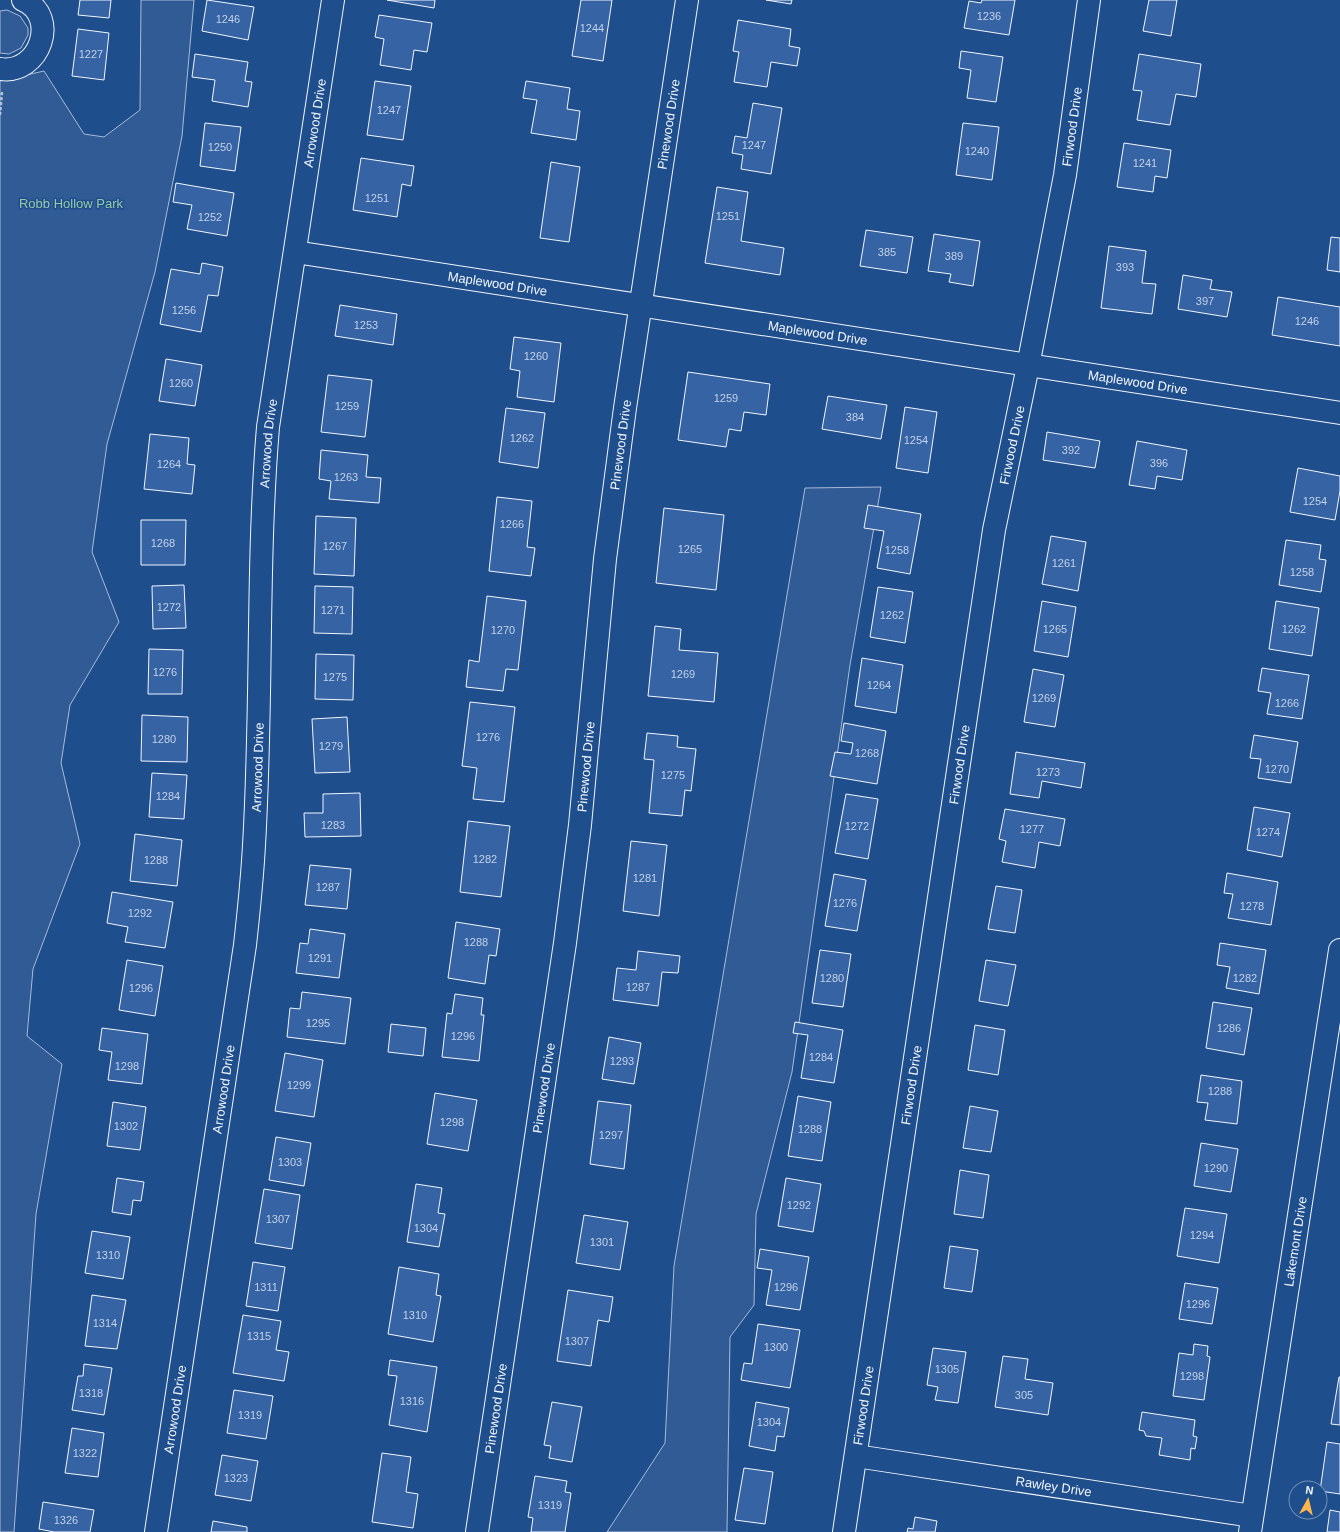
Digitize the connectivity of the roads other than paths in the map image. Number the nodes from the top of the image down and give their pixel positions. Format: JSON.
{"nodes":[{"id":1,"x":23,"y":0,"type":"edge"},
{"id":2,"x":333,"y":0,"type":"edge"},
{"id":3,"x":687,"y":0,"type":"edge"},
{"id":4,"x":1089,"y":0,"type":"edge"},
{"id":5,"x":0,"y":69,"type":"edge"},
{"id":6,"x":295,"y":252,"type":"junction"},
{"id":7,"x":641,"y":306,"type":"junction"},
{"id":8,"x":1028,"y":366,"type":"junction"},
{"id":9,"x":1340,"y":413,"type":"edge"},
{"id":10,"x":1340,"y":950,"type":"edge"},
{"id":11,"x":856,"y":1456,"type":"junction"},
{"id":12,"x":1251,"y":1524,"type":"edge"},
{"id":13,"x":156,"y":1532,"type":"edge"},
{"id":14,"x":477,"y":1532,"type":"edge"},
{"id":15,"x":844,"y":1532,"type":"edge"}],
"edges":[{"from":1,"to":5,"type":"street"},
{"from":2,"to":6,"type":"street","name":"Arrowood Drive"},
{"from":3,"to":7,"type":"street","name":"Pinewood Drive"},
{"from":4,"to":8,"type":"street","name":"Firwood Drive"},
{"from":6,"to":7,"type":"street","name":"Maplewood Drive"},
{"from":6,"to":13,"type":"street","name":"Arrowood Drive"},
{"from":7,"to":8,"type":"street","name":"Maplewood Drive"},
{"from":7,"to":14,"type":"street","name":"Pinewood Drive"},
{"from":8,"to":9,"type":"street","name":"Maplewood Drive"},
{"from":8,"to":11,"type":"street","name":"Firwood Drive"},
{"from":10,"to":12,"type":"street","name":"Lakemont Drive"},
{"from":11,"to":12,"type":"street","name":"Rawley Drive"},
{"from":11,"to":15,"type":"street","name":"Firwood Drive"}]}
